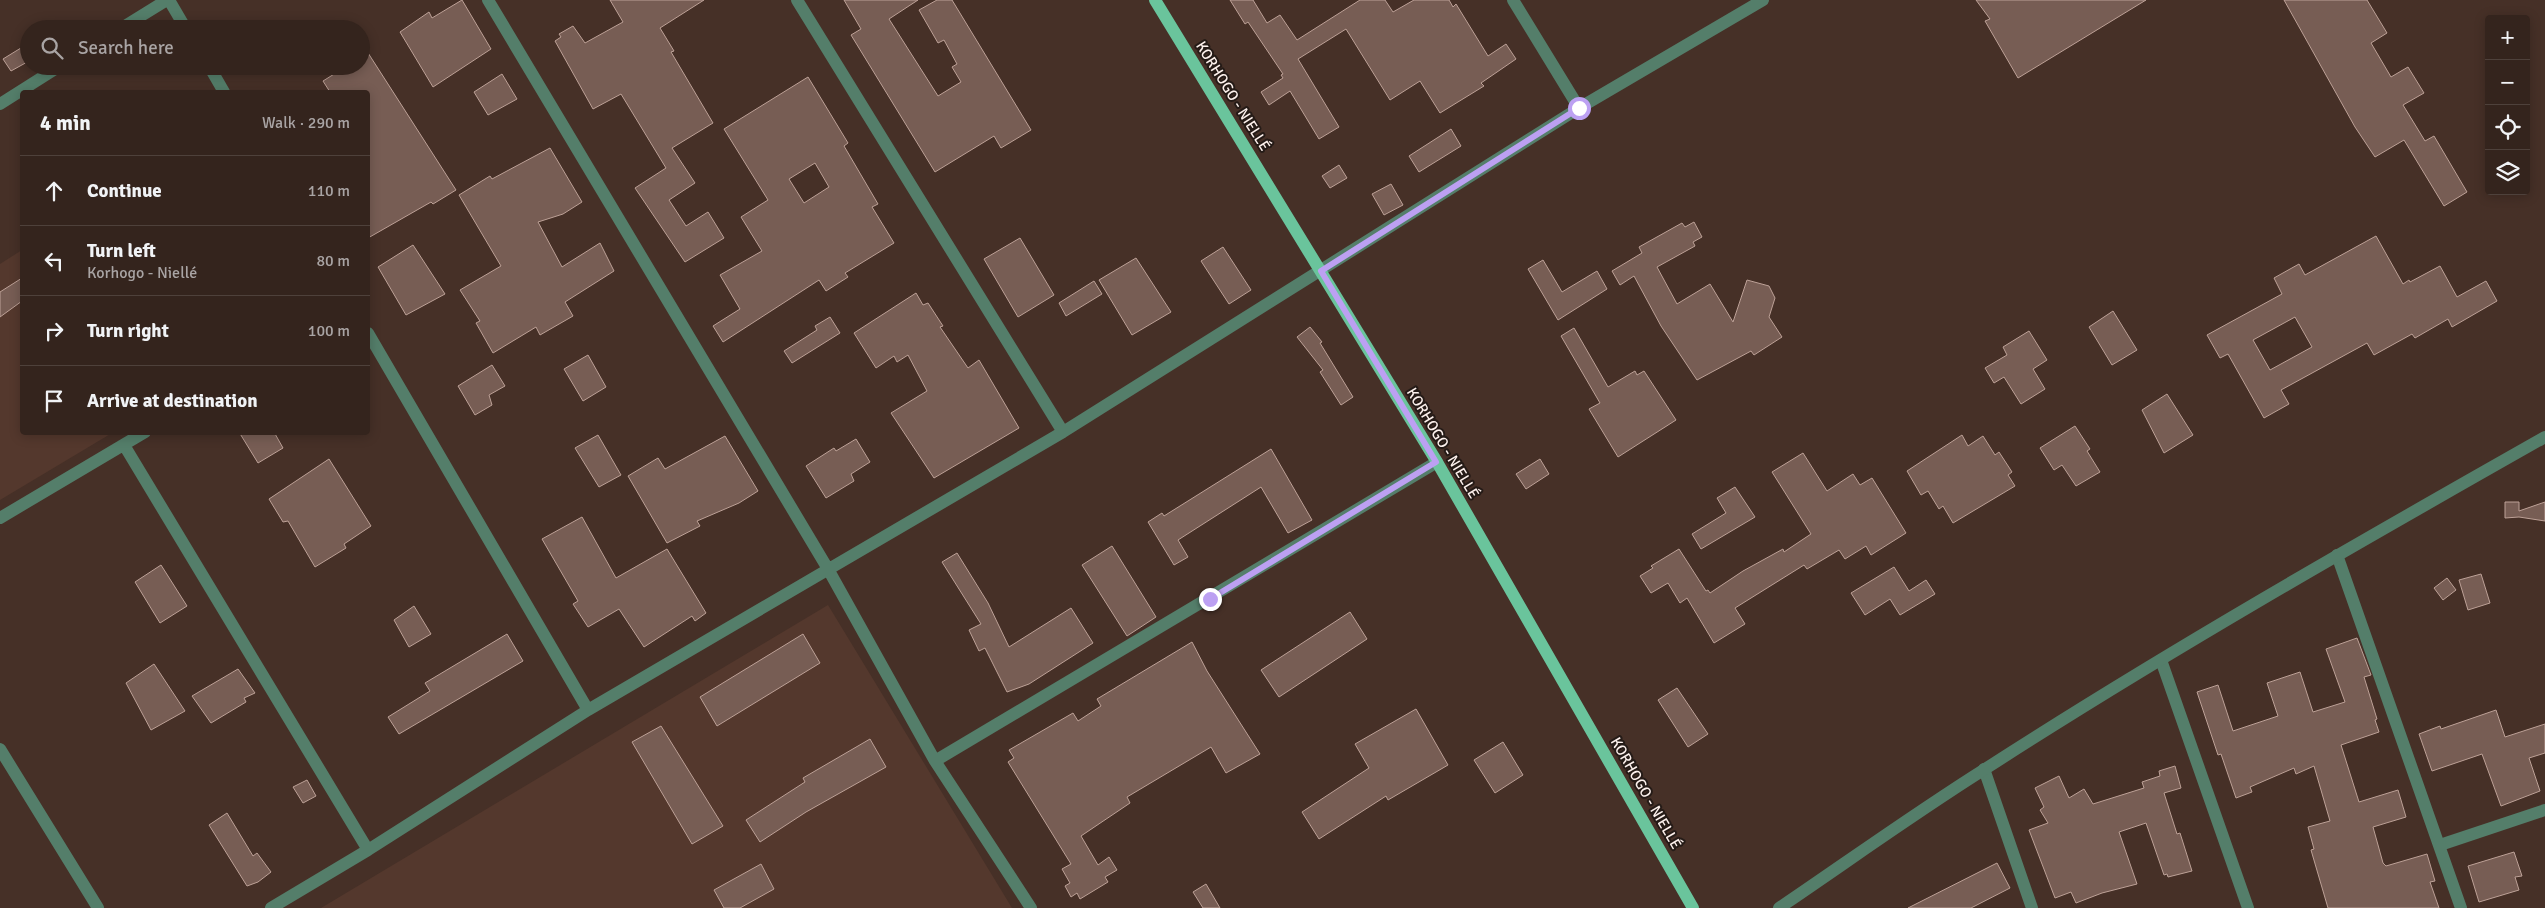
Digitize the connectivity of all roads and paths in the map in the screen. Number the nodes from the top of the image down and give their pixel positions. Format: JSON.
{"nodes":[{"id":1,"x":168,"y":0,"type":"edge"},
{"id":2,"x":488,"y":0,"type":"edge"},
{"id":3,"x":797,"y":0,"type":"edge"},
{"id":4,"x":1155,"y":0,"type":"edge"},
{"id":5,"x":1513,"y":0,"type":"edge"},
{"id":6,"x":1763,"y":0,"type":"edge"},
{"id":7,"x":135,"y":20,"type":"edge"},
{"id":8,"x":180,"y":20,"type":"edge"},
{"id":9,"x":46,"y":75,"type":"edge"},
{"id":10,"x":214,"y":75,"type":"edge"},
{"id":11,"x":22,"y":90,"type":"edge"},
{"id":12,"x":223,"y":90,"type":"edge"},
{"id":13,"x":20,"y":91,"type":"edge"},
{"id":14,"x":0,"y":104,"type":"edge"},
{"id":15,"x":1579,"y":108,"type":"junction"},
{"id":16,"x":1321,"y":271,"type":"junction"},
{"id":17,"x":370,"y":336,"type":"edge"},
{"id":18,"x":1063,"y":432,"type":"junction"},
{"id":19,"x":140,"y":435,"type":"edge"},
{"id":20,"x":2545,"y":437,"type":"edge"},
{"id":21,"x":124,"y":446,"type":"junction"},
{"id":22,"x":1436,"y":462,"type":"junction"},
{"id":23,"x":0,"y":518,"type":"edge"},
{"id":24,"x":2337,"y":555,"type":"junction"},
{"id":25,"x":828,"y":569,"type":"junction"},
{"id":26,"x":2160,"y":660,"type":"junction"},
{"id":27,"x":588,"y":710,"type":"junction"},
{"id":28,"x":0,"y":749,"type":"edge"},
{"id":29,"x":936,"y":761,"type":"junction"},
{"id":30,"x":1984,"y":769,"type":"junction"},
{"id":31,"x":2545,"y":810,"type":"edge"},
{"id":32,"x":2440,"y":845,"type":"junction"},
{"id":33,"x":368,"y":850,"type":"junction"},
{"id":34,"x":98,"y":908,"type":"edge"},
{"id":35,"x":271,"y":908,"type":"edge"},
{"id":36,"x":1031,"y":908,"type":"edge"},
{"id":37,"x":1693,"y":908,"type":"edge"},
{"id":38,"x":1779,"y":908,"type":"edge"},
{"id":39,"x":2032,"y":908,"type":"edge"},
{"id":40,"x":2248,"y":908,"type":"edge"},
{"id":41,"x":2461,"y":908,"type":"edge"}],
"edges":[{"from":1,"to":7,"type":"street"},
{"from":1,"to":8,"type":"street"},
{"from":2,"to":25,"type":"street"},
{"from":3,"to":18,"type":"street"},
{"from":4,"to":16,"type":"main road","name":"KORHOGO - NIELLÉ"},
{"from":5,"to":15,"type":"street"},
{"from":6,"to":15,"type":"street"},
{"from":9,"to":11,"type":"street"},
{"from":10,"to":12,"type":"street"},
{"from":13,"to":14,"type":"street"},
{"from":15,"to":16,"type":"street"},
{"from":16,"to":18,"type":"street"},
{"from":16,"to":22,"type":"main road","name":"KORHOGO - NIELLÉ"},
{"from":17,"to":27,"type":"street"},
{"from":18,"to":25,"type":"street"},
{"from":19,"to":21,"type":"street"},
{"from":20,"to":24,"type":"street"},
{"from":21,"to":23,"type":"street"},
{"from":21,"to":33,"type":"street"},
{"from":22,"to":29,"type":"street"},
{"from":22,"to":37,"type":"main road","name":"KORHOGO - NIELLÉ"},
{"from":24,"to":26,"type":"street"},
{"from":24,"to":32,"type":"street"},
{"from":25,"to":27,"type":"street"},
{"from":25,"to":29,"type":"street"},
{"from":26,"to":30,"type":"street"},
{"from":26,"to":40,"type":"street"},
{"from":27,"to":33,"type":"street"},
{"from":28,"to":34,"type":"street"},
{"from":29,"to":36,"type":"street"},
{"from":30,"to":38,"type":"street"},
{"from":30,"to":39,"type":"street"},
{"from":31,"to":32,"type":"street"},
{"from":32,"to":41,"type":"street"},
{"from":33,"to":35,"type":"street"}]}
